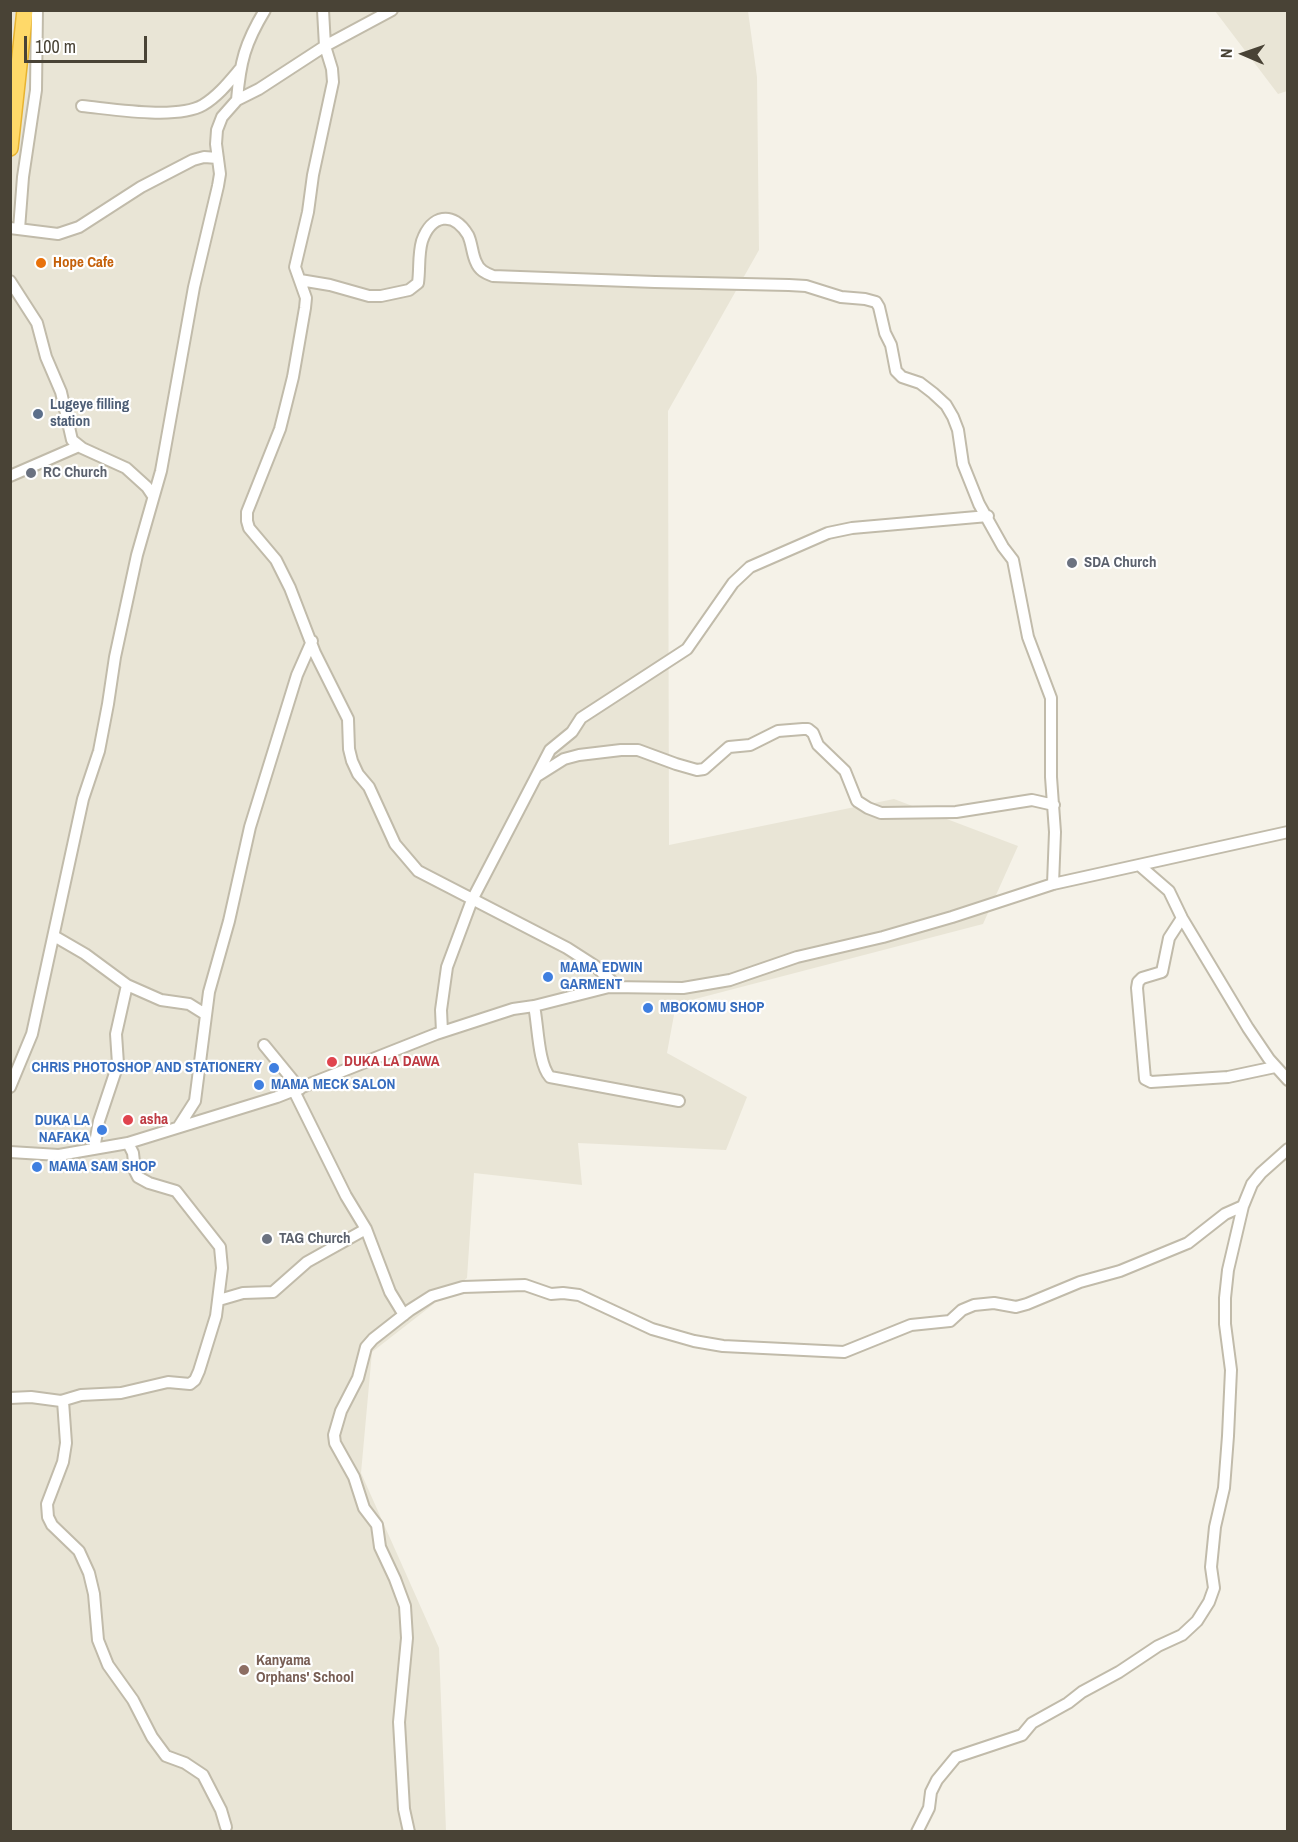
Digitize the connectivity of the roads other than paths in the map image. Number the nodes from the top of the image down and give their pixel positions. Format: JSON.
{"nodes":[{"id":1,"x":25,"y":10,"type":"edge"},
{"id":2,"x":37,"y":10,"type":"edge"},
{"id":3,"x":265,"y":10,"type":"edge"},
{"id":4,"x":322,"y":10,"type":"edge"},
{"id":5,"x":392,"y":10,"type":"edge"},
{"id":6,"x":325,"y":46,"type":"junction"},
{"id":7,"x":240,"y":69,"type":"junction"},
{"id":8,"x":237,"y":100,"type":"junction"},
{"id":9,"x":82,"y":106,"type":"dead end"},
{"id":10,"x":10,"y":148,"type":"edge"},
{"id":11,"x":218,"y":158,"type":"junction"},
{"id":12,"x":15,"y":229,"type":"edge"},
{"id":13,"x":300,"y":280,"type":"junction"},
{"id":14,"x":10,"y":281,"type":"edge"},
{"id":15,"x":79,"y":446,"type":"junction"},
{"id":16,"x":10,"y":476,"type":"edge"},
{"id":17,"x":153,"y":496,"type":"junction"},
{"id":18,"x":988,"y":516,"type":"junction"},
{"id":19,"x":312,"y":641,"type":"junction"},
{"id":20,"x":534,"y":778,"type":"junction"},
{"id":21,"x":1054,"y":805,"type":"junction"},
{"id":22,"x":1287,"y":832,"type":"edge"},
{"id":23,"x":1139,"y":865,"type":"junction"},
{"id":24,"x":1053,"y":884,"type":"junction"},
{"id":25,"x":472,"y":900,"type":"junction"},
{"id":26,"x":1182,"y":918,"type":"junction"},
{"id":27,"x":54,"y":936,"type":"junction"},
{"id":28,"x":127,"y":986,"type":"junction"},
{"id":29,"x":617,"y":986,"type":"junction"},
{"id":30,"x":534,"y":1006,"type":"junction"},
{"id":31,"x":205,"y":1014,"type":"junction"},
{"id":32,"x":442,"y":1032,"type":"junction"},
{"id":33,"x":264,"y":1045,"type":"dead end"},
{"id":34,"x":1275,"y":1067,"type":"junction"},
{"id":35,"x":1287,"y":1080,"type":"edge"},
{"id":36,"x":10,"y":1087,"type":"edge"},
{"id":37,"x":297,"y":1090,"type":"junction"},
{"id":38,"x":679,"y":1101,"type":"dead end"},
{"id":39,"x":179,"y":1126,"type":"junction"},
{"id":40,"x":128,"y":1143,"type":"junction"},
{"id":41,"x":94,"y":1149,"type":"junction"},
{"id":42,"x":1287,"y":1149,"type":"edge"},
{"id":43,"x":10,"y":1152,"type":"edge"},
{"id":44,"x":1243,"y":1206,"type":"junction"},
{"id":45,"x":366,"y":1229,"type":"junction"},
{"id":46,"x":219,"y":1300,"type":"junction"},
{"id":47,"x":404,"y":1315,"type":"junction"},
{"id":48,"x":10,"y":1398,"type":"edge"},
{"id":49,"x":63,"y":1401,"type":"junction"},
{"id":50,"x":226,"y":1827,"type":"dead end"},
{"id":51,"x":409,"y":1832,"type":"edge"},
{"id":52,"x":917,"y":1832,"type":"edge"}],
"edges":[{"from":1,"to":10,"type":"highway"},
{"from":2,"to":12,"type":"street"},
{"from":3,"to":7,"type":"street"},
{"from":4,"to":6,"type":"street"},
{"from":5,"to":6,"type":"street"},
{"from":6,"to":8,"type":"street"},
{"from":6,"to":13,"type":"street"},
{"from":7,"to":8,"type":"street"},
{"from":7,"to":9,"type":"street"},
{"from":8,"to":11,"type":"street"},
{"from":11,"to":12,"type":"street"},
{"from":11,"to":17,"type":"street"},
{"from":13,"to":18,"type":"street"},
{"from":13,"to":19,"type":"street"},
{"from":14,"to":15,"type":"street"},
{"from":15,"to":16,"type":"street"},
{"from":15,"to":17,"type":"street"},
{"from":17,"to":27,"type":"street"},
{"from":18,"to":20,"type":"street"},
{"from":18,"to":21,"type":"street"},
{"from":19,"to":25,"type":"street"},
{"from":19,"to":31,"type":"street"},
{"from":20,"to":21,"type":"street"},
{"from":20,"to":25,"type":"street"},
{"from":21,"to":24,"type":"street"},
{"from":22,"to":23,"type":"street"},
{"from":23,"to":24,"type":"street"},
{"from":23,"to":26,"type":"street"},
{"from":24,"to":29,"type":"street"},
{"from":25,"to":29,"type":"street"},
{"from":25,"to":32,"type":"street"},
{"from":26,"to":34,"type":"street"},
{"from":26,"to":34,"type":"street"},
{"from":27,"to":28,"type":"street"},
{"from":27,"to":36,"type":"street"},
{"from":28,"to":31,"type":"street"},
{"from":28,"to":41,"type":"street"},
{"from":29,"to":30,"type":"street"},
{"from":30,"to":32,"type":"street"},
{"from":30,"to":38,"type":"street"},
{"from":31,"to":39,"type":"street"},
{"from":32,"to":37,"type":"street"},
{"from":33,"to":37,"type":"street"},
{"from":34,"to":35,"type":"street"},
{"from":37,"to":39,"type":"street"},
{"from":37,"to":45,"type":"street"},
{"from":39,"to":40,"type":"street"},
{"from":40,"to":41,"type":"street"},
{"from":40,"to":46,"type":"street"},
{"from":41,"to":43,"type":"street"},
{"from":42,"to":44,"type":"street"},
{"from":44,"to":47,"type":"street"},
{"from":44,"to":52,"type":"street"},
{"from":45,"to":46,"type":"street"},
{"from":45,"to":47,"type":"street"},
{"from":46,"to":49,"type":"street"},
{"from":47,"to":51,"type":"street"},
{"from":48,"to":49,"type":"street"},
{"from":49,"to":50,"type":"street"}]}
